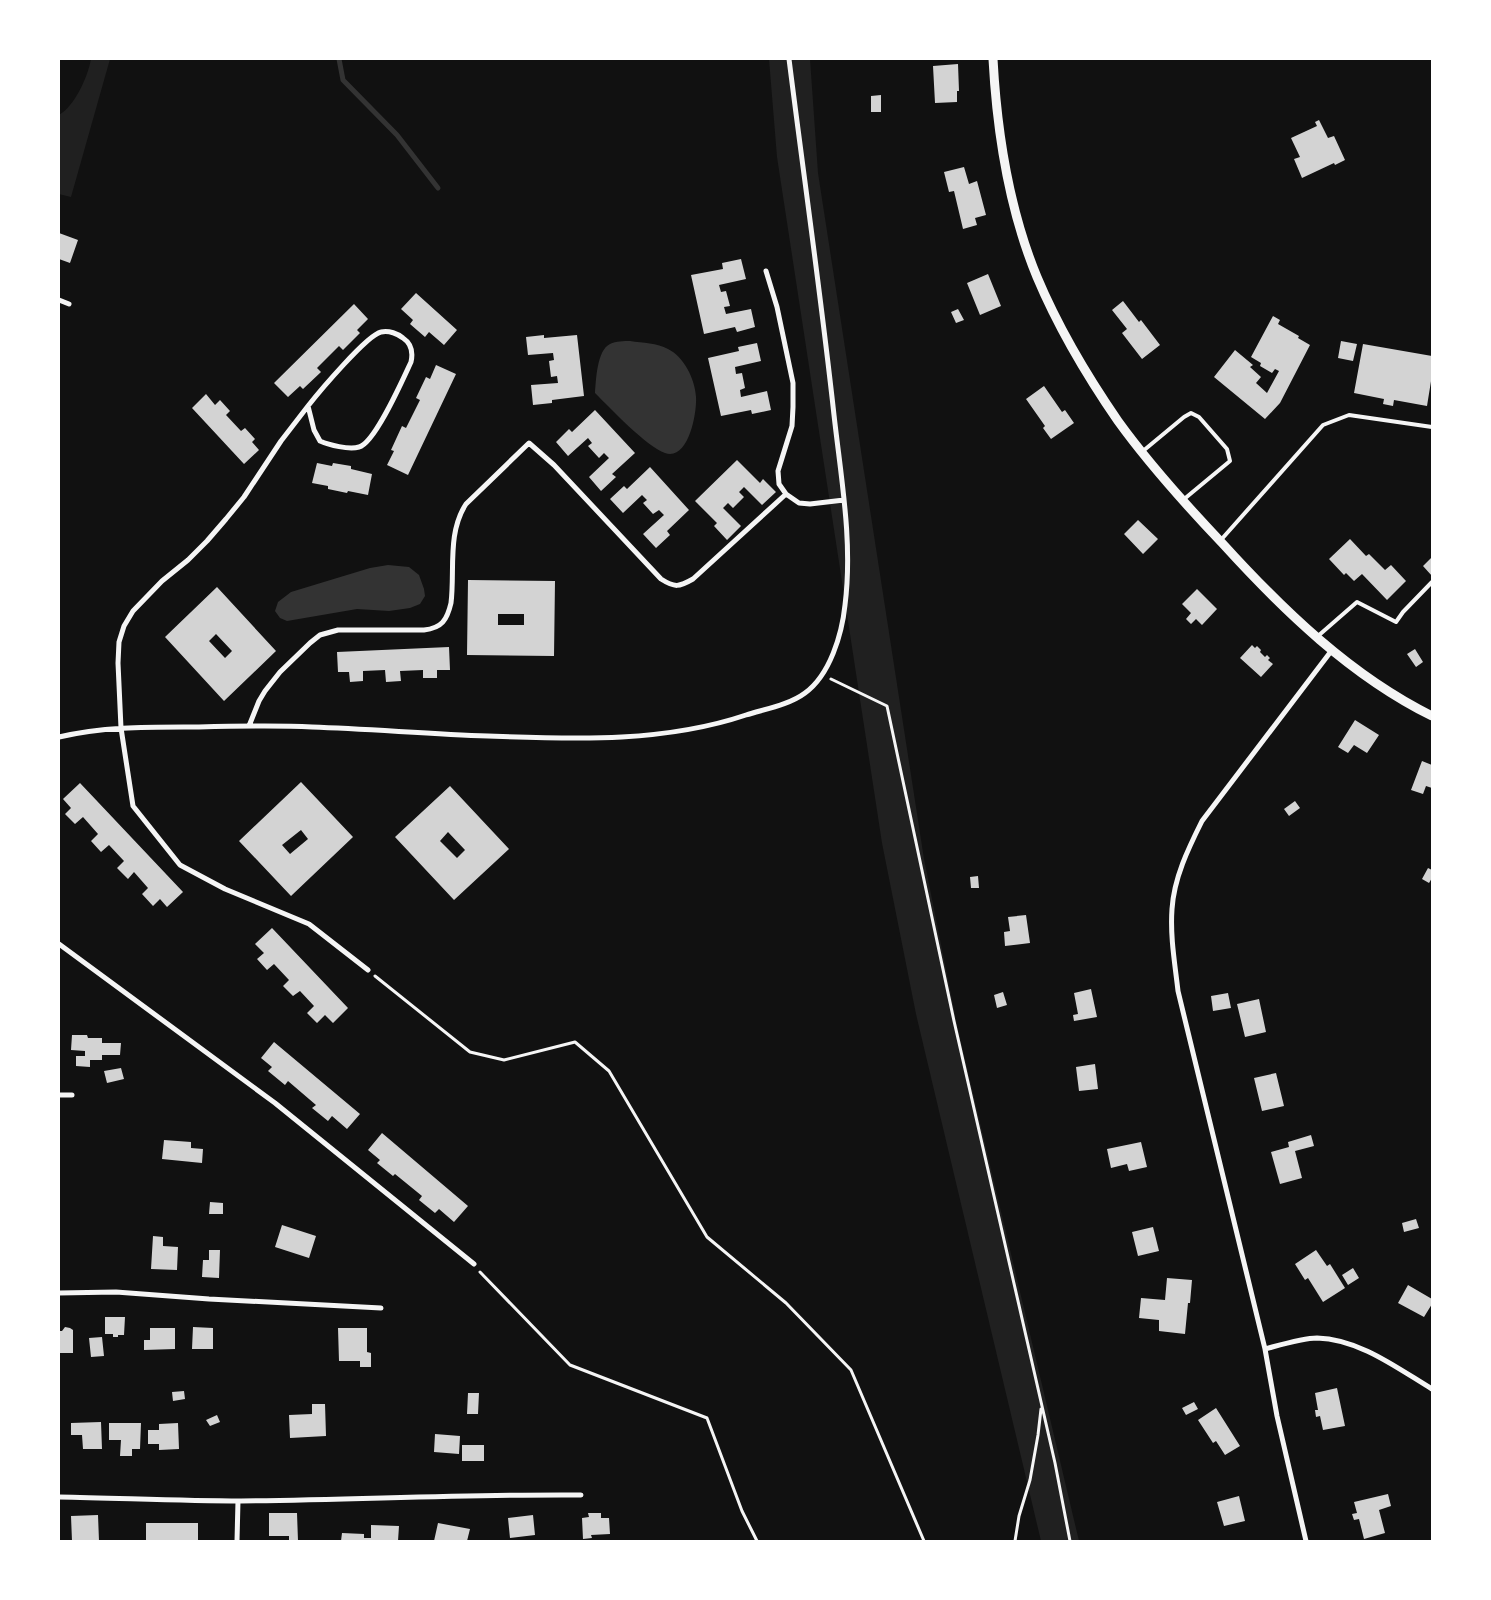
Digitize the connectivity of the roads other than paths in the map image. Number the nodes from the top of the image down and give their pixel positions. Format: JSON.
{"nodes":[{"id":1,"x":789,"y":59,"type":"edge"},
{"id":2,"x":993,"y":59,"type":"edge"},
{"id":3,"x":766,"y":271,"type":"dead end"},
{"id":4,"x":59,"y":300,"type":"edge"},
{"id":5,"x":69,"y":304,"type":"dead end"},
{"id":6,"x":308,"y":406,"type":"junction"},
{"id":7,"x":1432,"y":427,"type":"edge"},
{"id":8,"x":1143,"y":451,"type":"junction"},
{"id":9,"x":786,"y":494,"type":"junction"},
{"id":10,"x":844,"y":500,"type":"junction"},
{"id":11,"x":1183,"y":500,"type":"junction"},
{"id":12,"x":1220,"y":540,"type":"junction"},
{"id":13,"x":1432,"y":582,"type":"edge"},
{"id":14,"x":1317,"y":637,"type":"junction"},
{"id":15,"x":1332,"y":650,"type":"junction"},
{"id":16,"x":1432,"y":716,"type":"edge"},
{"id":17,"x":249,"y":726,"type":"junction"},
{"id":18,"x":121,"y":728,"type":"junction"},
{"id":19,"x":59,"y":738,"type":"edge"},
{"id":20,"x":59,"y":944,"type":"edge"},
{"id":21,"x":368,"y":970,"type":"road end"},
{"id":22,"x":59,"y":1094,"type":"edge"},
{"id":23,"x":72,"y":1096,"type":"dead end"},
{"id":24,"x":474,"y":1264,"type":"road end"},
{"id":25,"x":59,"y":1293,"type":"edge"},
{"id":26,"x":381,"y":1308,"type":"dead end"},
{"id":27,"x":1265,"y":1348,"type":"junction"},
{"id":28,"x":1432,"y":1389,"type":"edge"},
{"id":29,"x":581,"y":1495,"type":"dead end"},
{"id":30,"x":59,"y":1497,"type":"edge"},
{"id":31,"x":238,"y":1501,"type":"junction"},
{"id":32,"x":237,"y":1541,"type":"edge"},
{"id":33,"x":1306,"y":1541,"type":"edge"}],
"edges":[{"from":1,"to":10,"type":"street"},
{"from":2,"to":8,"type":"street"},
{"from":3,"to":9,"type":"street"},
{"from":4,"to":5,"type":"street"},
{"from":6,"to":6,"type":"street"},
{"from":6,"to":18,"type":"street"},
{"from":7,"to":12,"type":"lane"},
{"from":8,"to":11,"type":"street"},
{"from":8,"to":11,"type":"lane"},
{"from":9,"to":10,"type":"street"},
{"from":9,"to":17,"type":"street"},
{"from":10,"to":17,"type":"street"},
{"from":11,"to":12,"type":"street"},
{"from":12,"to":14,"type":"street"},
{"from":13,"to":14,"type":"lane"},
{"from":14,"to":15,"type":"street"},
{"from":15,"to":16,"type":"street"},
{"from":15,"to":27,"type":"street"},
{"from":17,"to":18,"type":"street"},
{"from":18,"to":19,"type":"street"},
{"from":18,"to":21,"type":"street"},
{"from":20,"to":24,"type":"street"},
{"from":22,"to":23,"type":"street"},
{"from":25,"to":26,"type":"street"},
{"from":27,"to":28,"type":"street"},
{"from":27,"to":33,"type":"street"},
{"from":29,"to":31,"type":"street"},
{"from":30,"to":31,"type":"street"},
{"from":31,"to":32,"type":"street"}]}
